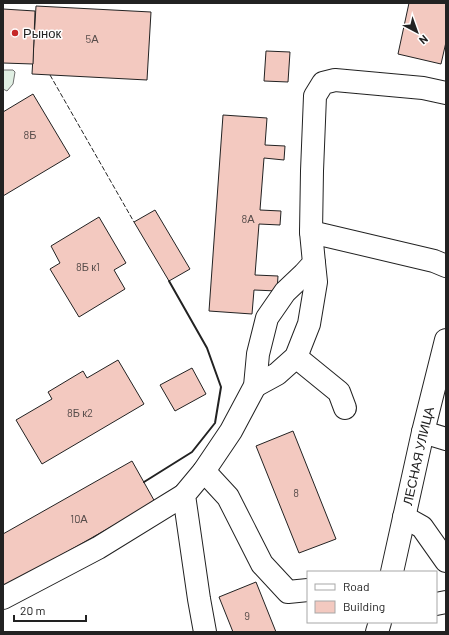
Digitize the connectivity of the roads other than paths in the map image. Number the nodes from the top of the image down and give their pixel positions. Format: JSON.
{"nodes":[{"id":1,"x":446,"y":93,"type":"edge"},
{"id":2,"x":311,"y":232,"type":"junction"},
{"id":3,"x":314,"y":263,"type":"junction"},
{"id":4,"x":446,"y":266,"type":"edge"},
{"id":5,"x":446,"y":340,"type":"edge"},
{"id":6,"x":296,"y":357,"type":"junction"},
{"id":7,"x":255,"y":386,"type":"junction"},
{"id":8,"x":345,"y":408,"type":"dead end"},
{"id":9,"x":423,"y":432,"type":"junction"},
{"id":10,"x":446,"y":439,"type":"edge"},
{"id":11,"x":204,"y":471,"type":"junction"},
{"id":12,"x":184,"y":496,"type":"junction"},
{"id":13,"x":404,"y":517,"type":"junction"},
{"id":14,"x":446,"y":561,"type":"edge"},
{"id":15,"x":392,"y":571,"type":"edge"},
{"id":16,"x":307,"y":590,"type":"edge"},
{"id":17,"x":3,"y":598,"type":"edge"},
{"id":18,"x":205,"y":632,"type":"edge"}],
"edges":[{"from":1,"to":2,"type":"street"},
{"from":2,"to":3,"type":"street"},
{"from":2,"to":4,"type":"street"},
{"from":3,"to":6,"type":"street"},
{"from":3,"to":7,"type":"street"},
{"from":5,"to":9,"type":"street","name":"ЛЕСНАЯ УЛИЦА"},
{"from":6,"to":7,"type":"street"},
{"from":6,"to":8,"type":"street"},
{"from":7,"to":11,"type":"street"},
{"from":9,"to":10,"type":"street"},
{"from":9,"to":13,"type":"street","name":"ЛЕСНАЯ УЛИЦА"},
{"from":11,"to":12,"type":"street"},
{"from":11,"to":16,"type":"street"},
{"from":12,"to":17,"type":"street"},
{"from":12,"to":18,"type":"street"},
{"from":13,"to":14,"type":"street"},
{"from":13,"to":15,"type":"street","name":"ЛЕСНАЯ УЛИЦА"}]}
